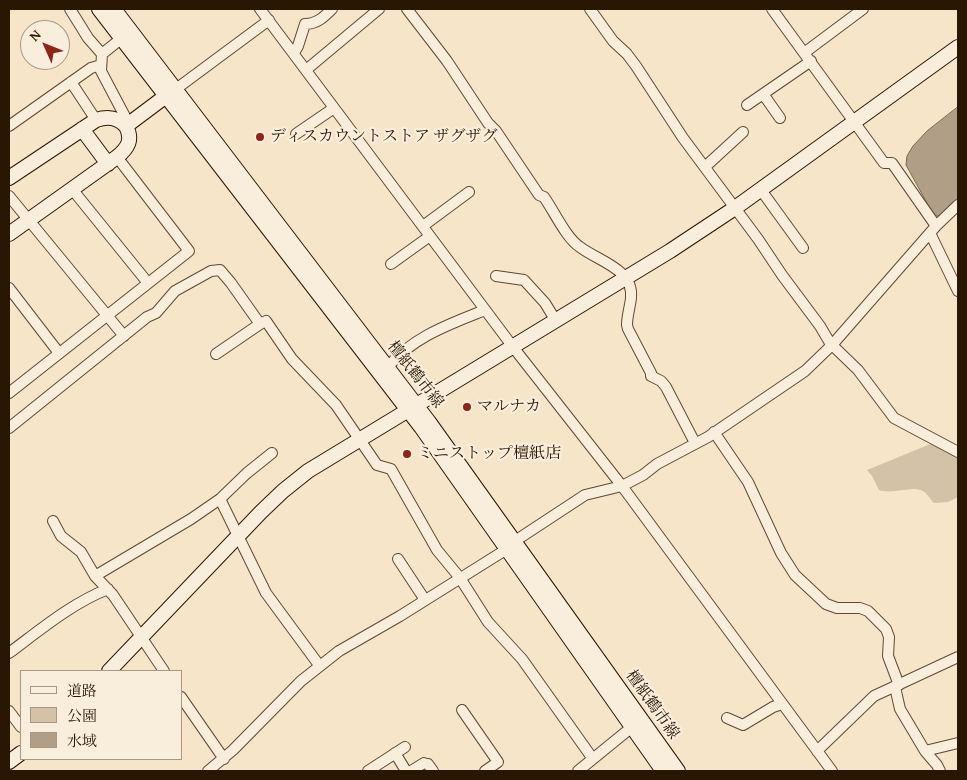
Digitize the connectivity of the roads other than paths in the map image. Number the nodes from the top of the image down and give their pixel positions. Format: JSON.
{"nodes":[{"id":1,"x":70,"y":9,"type":"edge"},
{"id":2,"x":99,"y":9,"type":"edge"},
{"id":3,"x":114,"y":9,"type":"edge"},
{"id":4,"x":260,"y":9,"type":"edge"},
{"id":5,"x":332,"y":9,"type":"edge"},
{"id":6,"x":379,"y":9,"type":"edge"},
{"id":7,"x":407,"y":9,"type":"edge"},
{"id":8,"x":590,"y":9,"type":"edge"},
{"id":9,"x":772,"y":9,"type":"edge"},
{"id":10,"x":863,"y":9,"type":"edge"},
{"id":11,"x":269,"y":20,"type":"junction"},
{"id":12,"x":122,"y":38,"type":"junction"},
{"id":13,"x":958,"y":46,"type":"edge"},
{"id":14,"x":804,"y":52,"type":"junction"},
{"id":15,"x":102,"y":54,"type":"junction"},
{"id":16,"x":294,"y":54,"type":"junction"},
{"id":17,"x":811,"y":62,"type":"junction"},
{"id":18,"x":101,"y":65,"type":"junction"},
{"id":19,"x":306,"y":70,"type":"junction"},
{"id":20,"x":71,"y":82,"type":"junction"},
{"id":21,"x":171,"y":93,"type":"junction"},
{"id":22,"x":763,"y":94,"type":"junction"},
{"id":23,"x":747,"y":105,"type":"dead end"},
{"id":24,"x":334,"y":108,"type":"junction"},
{"id":25,"x":780,"y":118,"type":"dead end"},
{"id":26,"x":96,"y":120,"type":"junction"},
{"id":27,"x":854,"y":122,"type":"junction"},
{"id":28,"x":128,"y":125,"type":"junction"},
{"id":29,"x":9,"y":126,"type":"edge"},
{"id":30,"x":82,"y":129,"type":"junction"},
{"id":31,"x":744,"y":132,"type":"dead end"},
{"id":32,"x":296,"y":134,"type":"dead end"},
{"id":33,"x":113,"y":161,"type":"junction"},
{"id":34,"x":706,"y":166,"type":"junction"},
{"id":35,"x":9,"y":178,"type":"edge"},
{"id":36,"x":72,"y":189,"type":"junction"},
{"id":37,"x":761,"y":190,"type":"junction"},
{"id":38,"x":469,"y":192,"type":"dead end"},
{"id":39,"x":9,"y":196,"type":"edge"},
{"id":40,"x":958,"y":205,"type":"edge"},
{"id":41,"x":735,"y":208,"type":"junction"},
{"id":42,"x":28,"y":220,"type":"junction"},
{"id":43,"x":423,"y":226,"type":"junction"},
{"id":44,"x":933,"y":230,"type":"junction"},
{"id":45,"x":9,"y":234,"type":"edge"},
{"id":46,"x":430,"y":236,"type":"junction"},
{"id":47,"x":803,"y":248,"type":"dead end"},
{"id":48,"x":391,"y":264,"type":"dead end"},
{"id":49,"x":496,"y":276,"type":"dead end"},
{"id":50,"x":625,"y":278,"type":"junction"},
{"id":51,"x":148,"y":283,"type":"junction"},
{"id":52,"x":9,"y":288,"type":"edge"},
{"id":53,"x":958,"y":291,"type":"edge"},
{"id":54,"x":485,"y":310,"type":"junction"},
{"id":55,"x":107,"y":314,"type":"junction"},
{"id":56,"x":556,"y":321,"type":"junction"},
{"id":57,"x":260,"y":324,"type":"junction"},
{"id":58,"x":124,"y":336,"type":"junction"},
{"id":59,"x":832,"y":346,"type":"junction"},
{"id":60,"x":513,"y":347,"type":"junction"},
{"id":61,"x":59,"y":353,"type":"junction"},
{"id":62,"x":216,"y":354,"type":"dead end"},
{"id":63,"x":387,"y":368,"type":"junction"},
{"id":64,"x":9,"y":393,"type":"edge"},
{"id":65,"x":412,"y":408,"type":"junction"},
{"id":66,"x":9,"y":428,"type":"edge"},
{"id":67,"x":714,"y":432,"type":"junction"},
{"id":68,"x":359,"y":440,"type":"junction"},
{"id":69,"x":695,"y":443,"type":"junction"},
{"id":70,"x":958,"y":452,"type":"edge"},
{"id":71,"x":272,"y":453,"type":"dead end"},
{"id":72,"x":622,"y":486,"type":"junction"},
{"id":73,"x":220,"y":499,"type":"junction"},
{"id":74,"x":53,"y":521,"type":"dead end"},
{"id":75,"x":238,"y":536,"type":"junction"},
{"id":76,"x":511,"y":545,"type":"junction"},
{"id":77,"x":398,"y":559,"type":"dead end"},
{"id":78,"x":95,"y":576,"type":"junction"},
{"id":79,"x":460,"y":578,"type":"junction"},
{"id":80,"x":108,"y":590,"type":"junction"},
{"id":81,"x":425,"y":600,"type":"junction"},
{"id":82,"x":142,"y":638,"type":"junction"},
{"id":83,"x":9,"y":653,"type":"edge"},
{"id":84,"x":958,"y":657,"type":"edge"},
{"id":85,"x":320,"y":665,"type":"junction"},
{"id":86,"x":110,"y":670,"type":"edge"},
{"id":87,"x":163,"y":670,"type":"edge"},
{"id":88,"x":897,"y":686,"type":"junction"},
{"id":89,"x":182,"y":699,"type":"edge"},
{"id":90,"x":782,"y":704,"type":"junction"},
{"id":91,"x":462,"y":710,"type":"dead end"},
{"id":92,"x":9,"y":711,"type":"edge"},
{"id":93,"x":727,"y":718,"type":"dead end"},
{"id":94,"x":20,"y":726,"type":"edge"},
{"id":95,"x":632,"y":727,"type":"junction"},
{"id":96,"x":958,"y":744,"type":"edge"},
{"id":97,"x":405,"y":747,"type":"dead end"},
{"id":98,"x":817,"y":751,"type":"junction"},
{"id":99,"x":925,"y":751,"type":"junction"},
{"id":100,"x":396,"y":753,"type":"junction"},
{"id":101,"x":20,"y":754,"type":"edge"},
{"id":102,"x":593,"y":759,"type":"junction"},
{"id":103,"x":222,"y":761,"type":"junction"},
{"id":104,"x":9,"y":762,"type":"edge"},
{"id":105,"x":428,"y":766,"type":"edge"},
{"id":106,"x":208,"y":771,"type":"edge"},
{"id":107,"x":227,"y":771,"type":"edge"},
{"id":108,"x":368,"y":771,"type":"edge"},
{"id":109,"x":406,"y":771,"type":"edge"},
{"id":110,"x":411,"y":771,"type":"edge"},
{"id":111,"x":485,"y":771,"type":"edge"},
{"id":112,"x":578,"y":771,"type":"edge"},
{"id":113,"x":663,"y":771,"type":"edge"},
{"id":114,"x":678,"y":771,"type":"edge"},
{"id":115,"x":832,"y":771,"type":"edge"},
{"id":116,"x":940,"y":771,"type":"edge"}],
"edges":[{"from":1,"to":15,"type":"street"},
{"from":2,"to":12,"type":"main road","name":"檀紙鶴市線"},
{"from":3,"to":21,"type":"main road","name":"檀紙鶴市線"},
{"from":4,"to":11,"type":"street"},
{"from":5,"to":16,"type":"street"},
{"from":6,"to":19,"type":"street"},
{"from":7,"to":50,"type":"street"},
{"from":8,"to":34,"type":"street"},
{"from":9,"to":14,"type":"street"},
{"from":10,"to":14,"type":"street"},
{"from":11,"to":16,"type":"street"},
{"from":11,"to":21,"type":"street"},
{"from":12,"to":15,"type":"street"},
{"from":12,"to":21,"type":"main road","name":"檀紙鶴市線"},
{"from":13,"to":27,"type":"main road"},
{"from":14,"to":17,"type":"street"},
{"from":15,"to":18,"type":"street"},
{"from":16,"to":19,"type":"street"},
{"from":17,"to":22,"type":"street"},
{"from":17,"to":27,"type":"street"},
{"from":18,"to":20,"type":"street"},
{"from":18,"to":28,"type":"street"},
{"from":19,"to":24,"type":"street"},
{"from":20,"to":26,"type":"street"},
{"from":20,"to":29,"type":"street"},
{"from":21,"to":28,"type":"main road"},
{"from":21,"to":63,"type":"main road","name":"檀紙鶴市線"},
{"from":21,"to":65,"type":"main road","name":"檀紙鶴市線"},
{"from":22,"to":23,"type":"street"},
{"from":22,"to":25,"type":"street"},
{"from":24,"to":32,"type":"street"},
{"from":24,"to":43,"type":"street"},
{"from":26,"to":28,"type":"main road"},
{"from":26,"to":30,"type":"main road"},
{"from":27,"to":37,"type":"main road"},
{"from":27,"to":44,"type":"street"},
{"from":28,"to":33,"type":"main road"},
{"from":30,"to":33,"type":"main road"},
{"from":30,"to":35,"type":"main road"},
{"from":31,"to":34,"type":"street"},
{"from":33,"to":36,"type":"main road"},
{"from":33,"to":51,"type":"street"},
{"from":34,"to":41,"type":"street"},
{"from":36,"to":42,"type":"main road"},
{"from":36,"to":51,"type":"street"},
{"from":37,"to":41,"type":"main road"},
{"from":37,"to":47,"type":"street"},
{"from":38,"to":43,"type":"street"},
{"from":39,"to":42,"type":"street"},
{"from":40,"to":44,"type":"street"},
{"from":41,"to":50,"type":"main road"},
{"from":41,"to":59,"type":"street"},
{"from":42,"to":45,"type":"main road"},
{"from":42,"to":55,"type":"street"},
{"from":43,"to":46,"type":"street"},
{"from":44,"to":53,"type":"street"},
{"from":44,"to":59,"type":"street"},
{"from":46,"to":48,"type":"street"},
{"from":46,"to":54,"type":"street"},
{"from":49,"to":56,"type":"street"},
{"from":50,"to":56,"type":"main road"},
{"from":50,"to":69,"type":"street"},
{"from":51,"to":55,"type":"street"},
{"from":52,"to":61,"type":"street"},
{"from":54,"to":60,"type":"street"},
{"from":54,"to":63,"type":"street"},
{"from":55,"to":58,"type":"street"},
{"from":55,"to":61,"type":"street"},
{"from":56,"to":60,"type":"main road"},
{"from":57,"to":58,"type":"street"},
{"from":57,"to":62,"type":"street"},
{"from":57,"to":68,"type":"street"},
{"from":58,"to":66,"type":"street"},
{"from":59,"to":67,"type":"street"},
{"from":59,"to":70,"type":"street"},
{"from":60,"to":65,"type":"main road"},
{"from":60,"to":72,"type":"street"},
{"from":61,"to":64,"type":"street"},
{"from":63,"to":65,"type":"main road","name":"檀紙鶴市線"},
{"from":65,"to":68,"type":"main road"},
{"from":65,"to":76,"type":"main road","name":"檀紙鶴市線"},
{"from":67,"to":69,"type":"street"},
{"from":67,"to":88,"type":"street"},
{"from":68,"to":75,"type":"main road"},
{"from":68,"to":79,"type":"street"},
{"from":69,"to":72,"type":"street"},
{"from":71,"to":73,"type":"street"},
{"from":72,"to":76,"type":"street"},
{"from":72,"to":90,"type":"street"},
{"from":73,"to":75,"type":"street"},
{"from":73,"to":78,"type":"street"},
{"from":74,"to":78,"type":"street"},
{"from":75,"to":82,"type":"main road"},
{"from":75,"to":85,"type":"street"},
{"from":76,"to":79,"type":"street"},
{"from":76,"to":95,"type":"main road","name":"檀紙鶴市線"},
{"from":76,"to":114,"type":"main road","name":"檀紙鶴市線"},
{"from":77,"to":81,"type":"street"},
{"from":78,"to":80,"type":"street"},
{"from":79,"to":81,"type":"street"},
{"from":79,"to":102,"type":"street"},
{"from":80,"to":82,"type":"street"},
{"from":80,"to":83,"type":"street"},
{"from":81,"to":85,"type":"street"},
{"from":82,"to":86,"type":"main road"},
{"from":82,"to":87,"type":"street"},
{"from":84,"to":88,"type":"street"},
{"from":85,"to":103,"type":"street"},
{"from":88,"to":98,"type":"street"},
{"from":88,"to":99,"type":"street"},
{"from":89,"to":103,"type":"street"},
{"from":90,"to":93,"type":"street"},
{"from":90,"to":98,"type":"street"},
{"from":91,"to":111,"type":"street"},
{"from":92,"to":94,"type":"street"},
{"from":95,"to":102,"type":"street"},
{"from":95,"to":113,"type":"main road","name":"檀紙鶴市線"},
{"from":96,"to":99,"type":"street"},
{"from":97,"to":100,"type":"street"},
{"from":98,"to":115,"type":"street"},
{"from":99,"to":116,"type":"street"},
{"from":100,"to":108,"type":"street"},
{"from":100,"to":109,"type":"street"},
{"from":101,"to":104,"type":"main road"},
{"from":102,"to":112,"type":"street"},
{"from":103,"to":106,"type":"street"},
{"from":103,"to":107,"type":"street"},
{"from":105,"to":110,"type":"street"}]}
